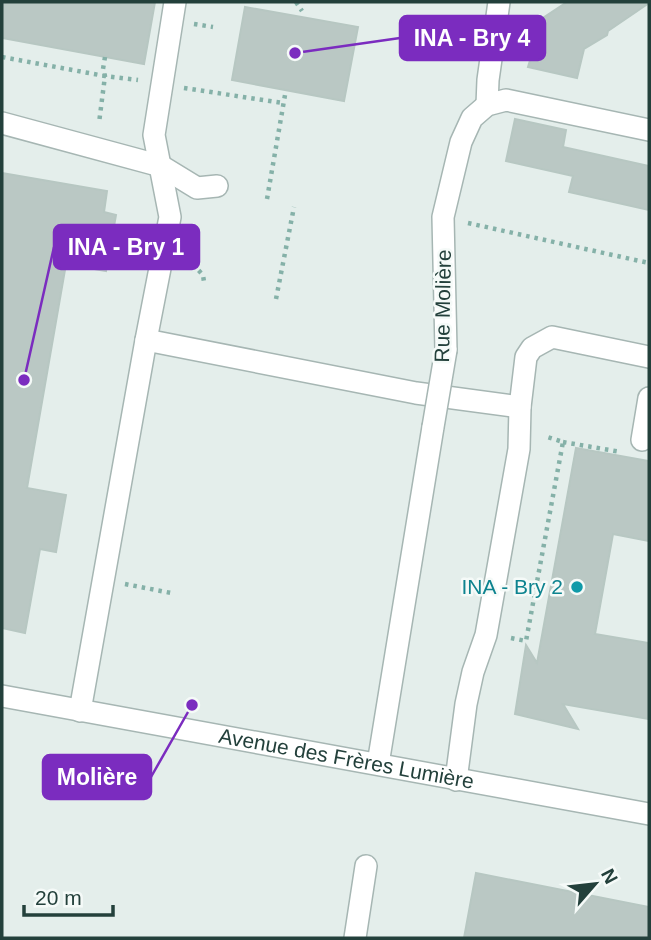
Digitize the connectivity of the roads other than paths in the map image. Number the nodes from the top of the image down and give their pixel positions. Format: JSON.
{"nodes":[{"id":1,"x":175,"y":2,"type":"edge"},
{"id":2,"x":499,"y":2,"type":"edge"},
{"id":3,"x":486,"y":105,"type":"junction"},
{"id":4,"x":2,"y":123,"type":"edge"},
{"id":5,"x":649,"y":130,"type":"edge"},
{"id":6,"x":160,"y":166,"type":"junction"},
{"id":7,"x":218,"y":186,"type":"dead end"},
{"id":8,"x":146,"y":340,"type":"junction"},
{"id":9,"x":649,"y":357,"type":"edge"},
{"id":10,"x":649,"y":398,"type":"edge"},
{"id":11,"x":520,"y":407,"type":"junction"},
{"id":12,"x":642,"y":440,"type":"dead end"},
{"id":13,"x":2,"y":696,"type":"edge"},
{"id":14,"x":80,"y":711,"type":"junction"},
{"id":15,"x":378,"y":764,"type":"junction"},
{"id":16,"x":456,"y":780,"type":"junction"},
{"id":17,"x":649,"y":814,"type":"edge"},
{"id":18,"x":366,"y":866,"type":"dead end"},
{"id":19,"x":355,"y":938,"type":"edge"}],
"edges":[{"from":1,"to":6,"type":"street"},
{"from":2,"to":3,"type":"street"},
{"from":3,"to":5,"type":"street"},
{"from":3,"to":15,"type":"street","name":"Rue Molière","bridge":true},
{"from":4,"to":6,"type":"street"},
{"from":6,"to":7,"type":"street"},
{"from":6,"to":8,"type":"street"},
{"from":8,"to":11,"type":"street"},
{"from":8,"to":14,"type":"street"},
{"from":9,"to":11,"type":"street"},
{"from":10,"to":12,"type":"street"},
{"from":11,"to":16,"type":"street"},
{"from":13,"to":14,"type":"street","name":"Avenue des Frères Lumière"},
{"from":14,"to":15,"type":"street","name":"Avenue des Frères Lumière"},
{"from":15,"to":16,"type":"street","name":"Avenue des Frères Lumière"},
{"from":16,"to":17,"type":"street","name":"Avenue des Frères Lumière"},
{"from":18,"to":19,"type":"street"}]}
